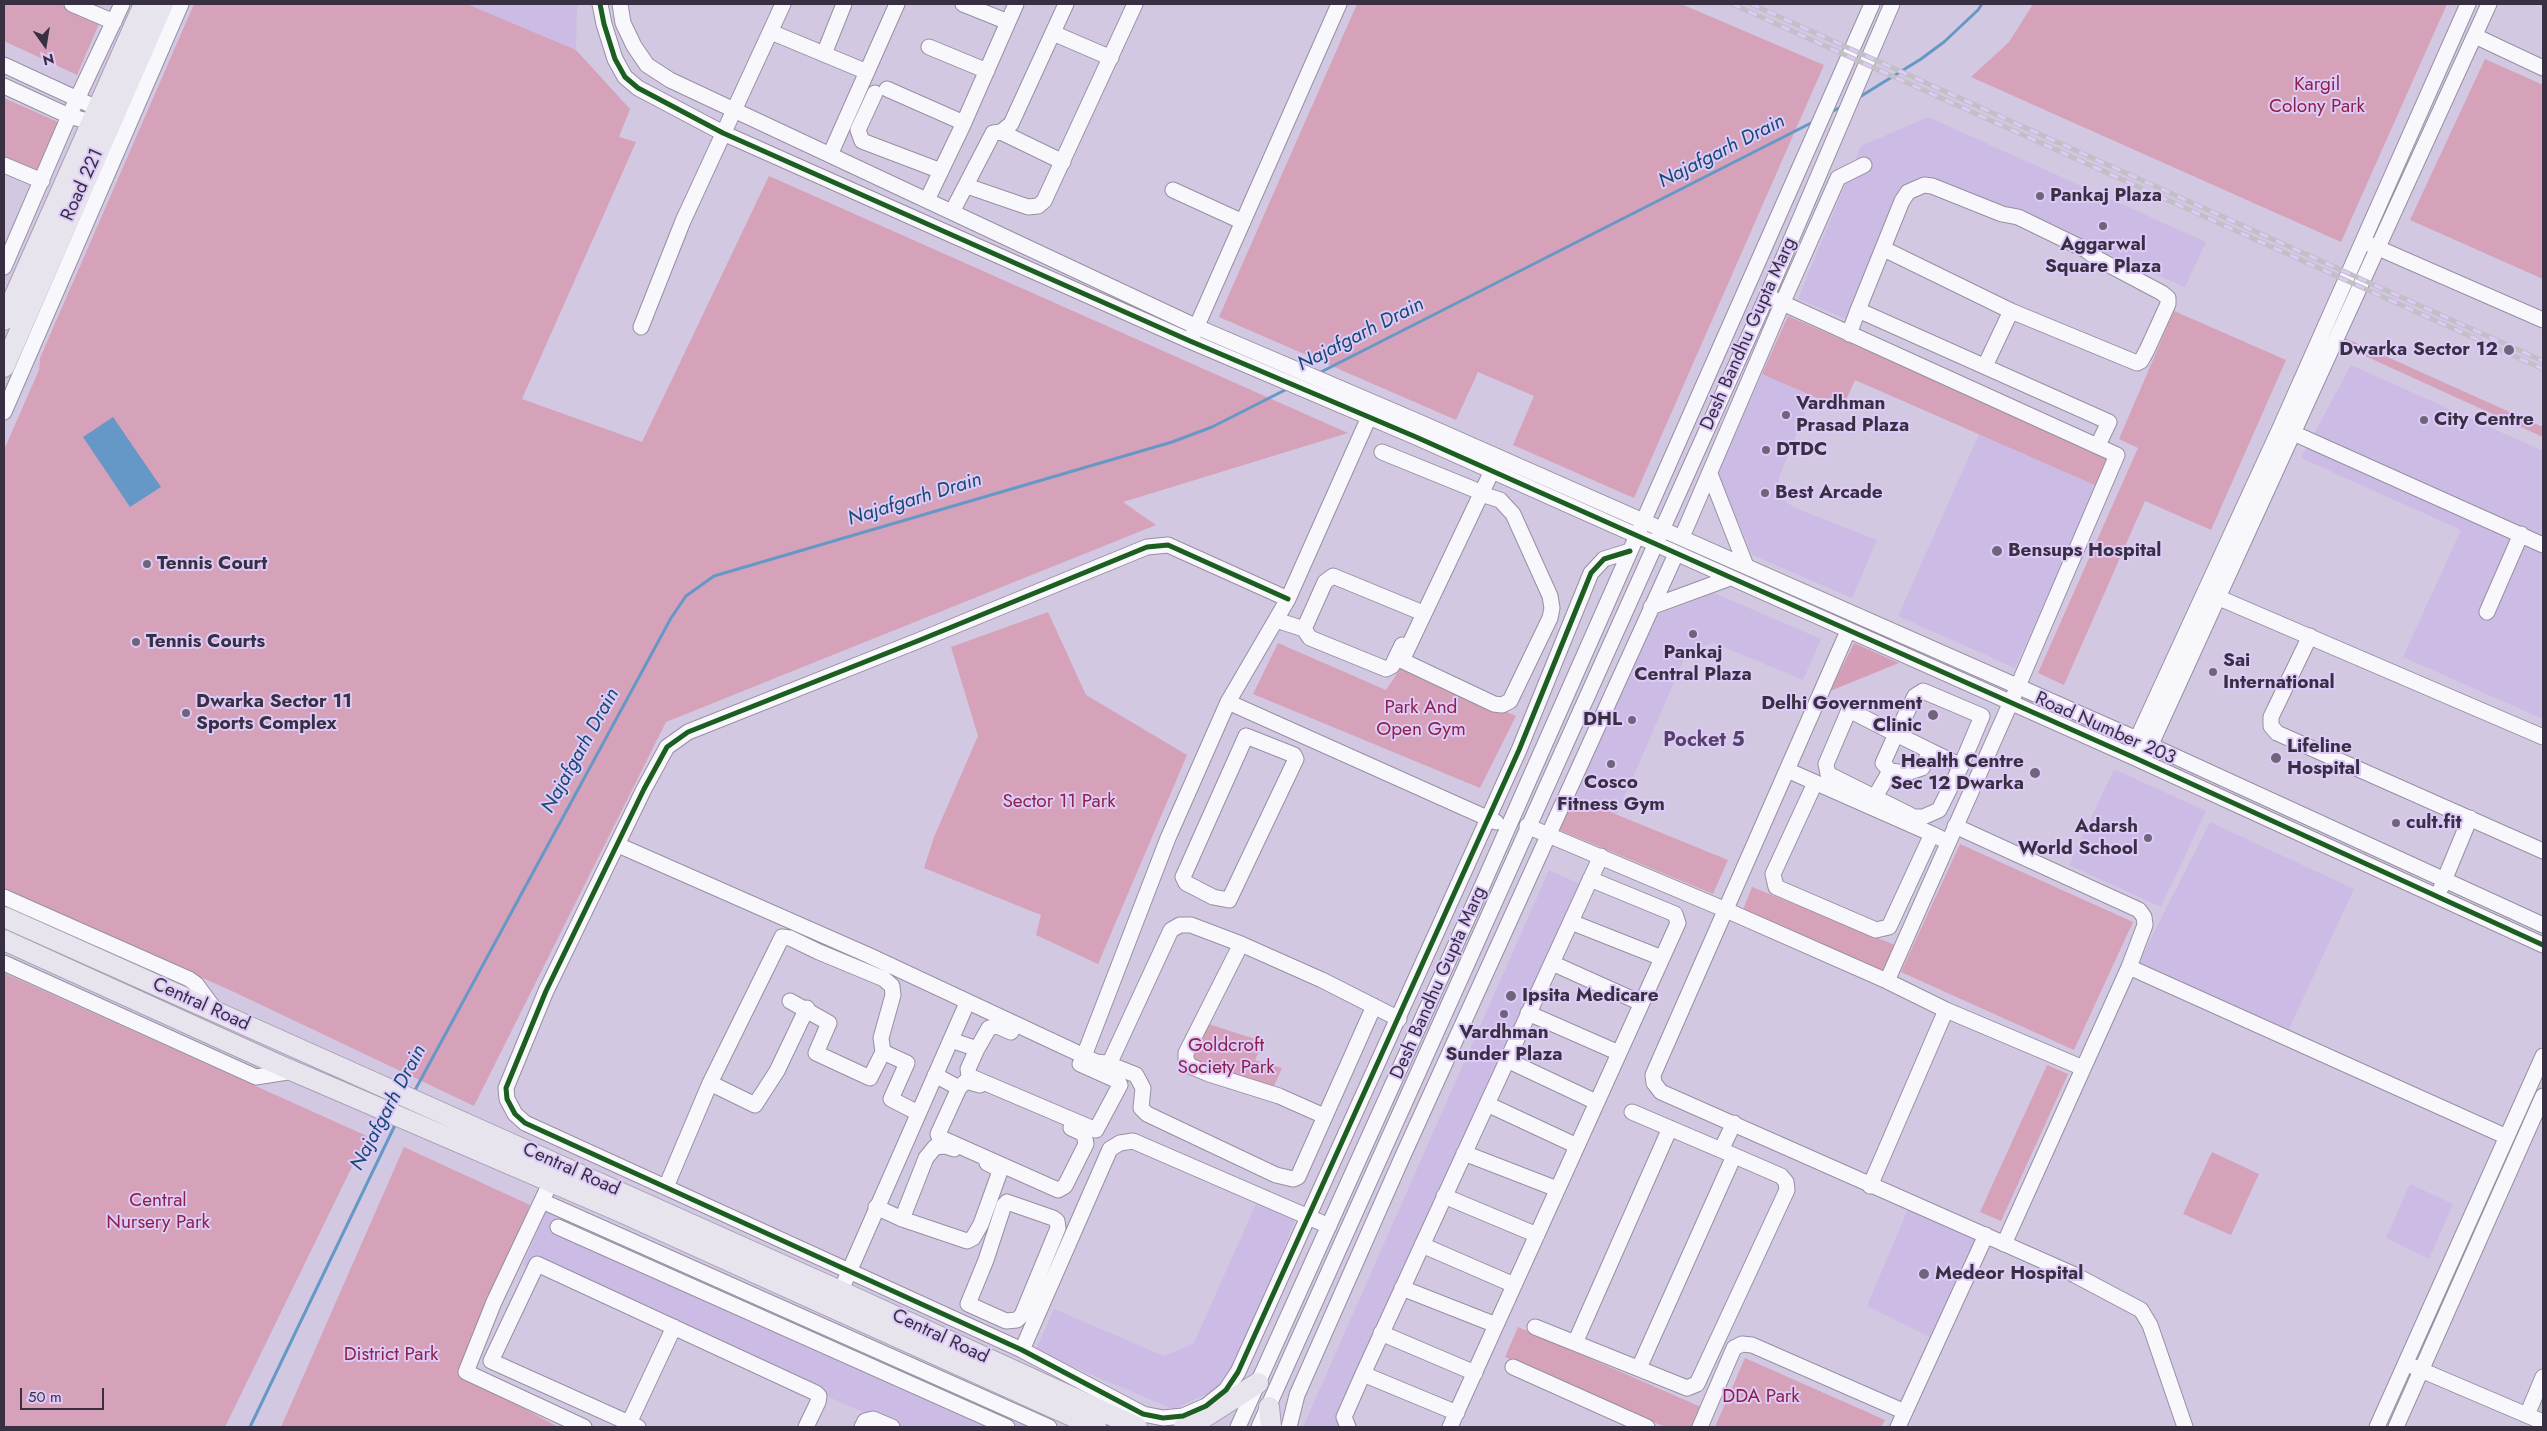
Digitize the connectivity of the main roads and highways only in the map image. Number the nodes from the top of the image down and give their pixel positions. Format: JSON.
{"nodes":[{"id":1,"x":144,"y":4,"type":"edge"},
{"id":2,"x":163,"y":4,"type":"edge"},
{"id":3,"x":99,"y":118,"type":"junction"},
{"id":4,"x":4,"y":320,"type":"edge"},
{"id":5,"x":4,"y":367,"type":"edge"},
{"id":6,"x":4,"y":916,"type":"edge"},
{"id":7,"x":4,"y":940,"type":"edge"},
{"id":8,"x":1258,"y":1383,"type":"road end"},
{"id":9,"x":1268,"y":1407,"type":"road end"},
{"id":10,"x":1096,"y":1427,"type":"edge"},
{"id":11,"x":1137,"y":1427,"type":"edge"},
{"id":12,"x":1184,"y":1427,"type":"edge"},
{"id":13,"x":1271,"y":1427,"type":"edge"}],
"edges":[{"from":1,"to":3,"type":"main road","name":"Road 221"},
{"from":2,"to":3,"type":"main road","name":"Road 221"},
{"from":3,"to":4,"type":"main road","name":"Road 221"},
{"from":3,"to":5,"type":"main road","name":"Road 221"},
{"from":6,"to":11,"type":"main road","name":"Central Road"},
{"from":7,"to":10,"type":"main road","name":"Central Road"},
{"from":8,"to":12,"type":"main road"},
{"from":9,"to":13,"type":"main road"}]}
